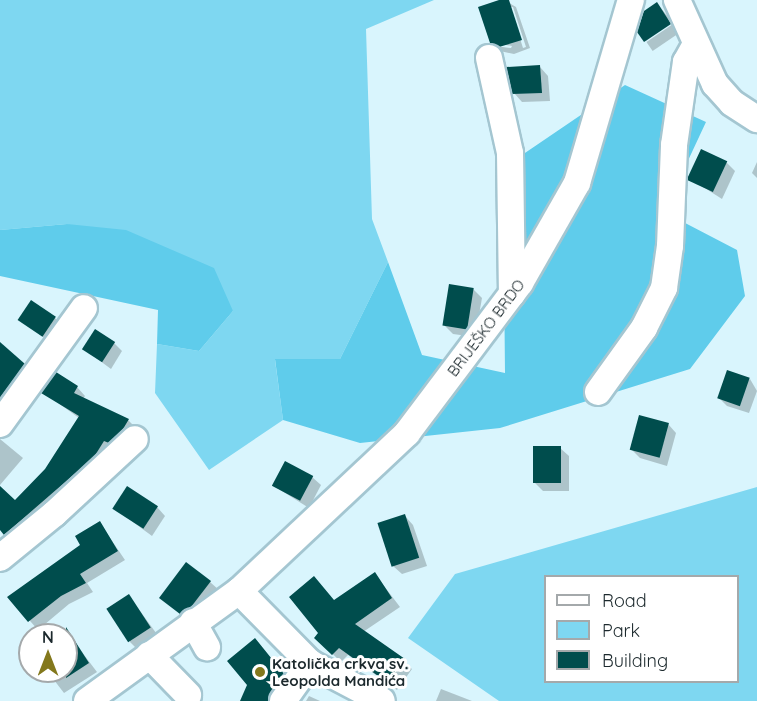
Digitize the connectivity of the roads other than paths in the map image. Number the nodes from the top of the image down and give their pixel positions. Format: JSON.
{"nodes":[{"id":1,"x":632,"y":0,"type":"edge"},
{"id":2,"x":677,"y":0,"type":"edge"},
{"id":3,"x":695,"y":46,"type":"junction"},
{"id":4,"x":489,"y":58,"type":"dead end"},
{"id":5,"x":757,"y":119,"type":"edge"},
{"id":6,"x":512,"y":294,"type":"junction"},
{"id":7,"x":84,"y":308,"type":"dead end"},
{"id":8,"x":598,"y":392,"type":"dead end"},
{"id":9,"x":0,"y":424,"type":"edge"},
{"id":10,"x":135,"y":440,"type":"dead end"},
{"id":11,"x":0,"y":558,"type":"edge"},
{"id":12,"x":240,"y":591,"type":"junction"},
{"id":13,"x":193,"y":622,"type":"junction"},
{"id":14,"x":207,"y":647,"type":"dead end"},
{"id":15,"x":149,"y":655,"type":"junction"},
{"id":16,"x":310,"y":663,"type":"junction"},
{"id":17,"x":188,"y":695,"type":"dead end"},
{"id":18,"x":87,"y":701,"type":"edge"},
{"id":19,"x":283,"y":701,"type":"edge"},
{"id":20,"x":382,"y":701,"type":"edge"}],
"edges":[{"from":1,"to":6,"type":"street","name":"BRIJEŠKO BRDO"},
{"from":2,"to":3,"type":"street"},
{"from":3,"to":5,"type":"street"},
{"from":3,"to":8,"type":"street"},
{"from":4,"to":6,"type":"street"},
{"from":6,"to":12,"type":"street","name":"BRIJEŠKO BRDO"},
{"from":7,"to":9,"type":"street"},
{"from":10,"to":11,"type":"street"},
{"from":12,"to":13,"type":"street","name":"BRIJEŠKO BRDO"},
{"from":12,"to":16,"type":"street"},
{"from":13,"to":14,"type":"street"},
{"from":13,"to":15,"type":"street","name":"BRIJEŠKO BRDO"},
{"from":15,"to":17,"type":"street"},
{"from":15,"to":18,"type":"street","name":"BRIJEŠKO BRDO"},
{"from":16,"to":19,"type":"street"},
{"from":16,"to":20,"type":"street"}]}
